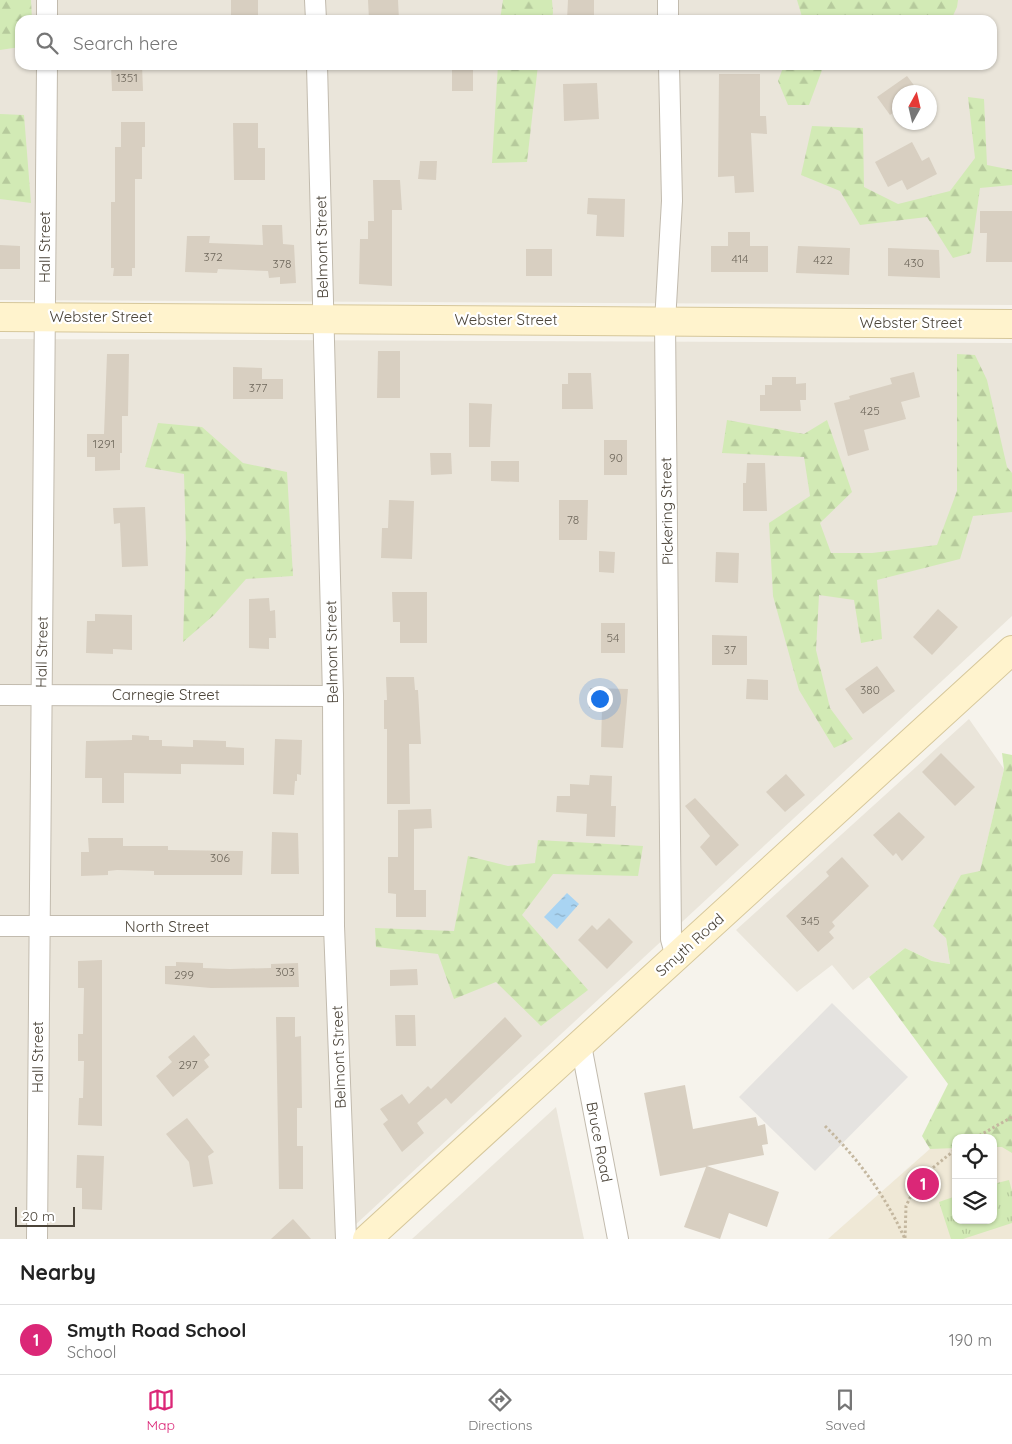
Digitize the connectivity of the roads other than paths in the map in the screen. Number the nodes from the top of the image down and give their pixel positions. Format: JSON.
{"nodes":[{"id":1,"x":47,"y":0,"type":"edge"},
{"id":2,"x":316,"y":0,"type":"edge"},
{"id":3,"x":668,"y":0,"type":"edge"},
{"id":4,"x":47,"y":15,"type":"edge"},
{"id":5,"x":316,"y":15,"type":"edge"},
{"id":6,"x":668,"y":15,"type":"edge"},
{"id":7,"x":47,"y":70,"type":"edge"},
{"id":8,"x":317,"y":70,"type":"edge"},
{"id":9,"x":668,"y":70,"type":"edge"},
{"id":10,"x":0,"y":317,"type":"edge"},
{"id":11,"x":45,"y":317,"type":"junction"},
{"id":12,"x":323,"y":319,"type":"junction"},
{"id":13,"x":665,"y":322,"type":"junction"},
{"id":14,"x":1012,"y":324,"type":"edge"},
{"id":15,"x":1012,"y":650,"type":"edge"},
{"id":16,"x":0,"y":695,"type":"edge"},
{"id":17,"x":42,"y":695,"type":"junction"},
{"id":18,"x":333,"y":696,"type":"junction"},
{"id":19,"x":0,"y":926,"type":"edge"},
{"id":20,"x":334,"y":926,"type":"junction"},
{"id":21,"x":39,"y":927,"type":"junction"},
{"id":22,"x":676,"y":957,"type":"junction"},
{"id":23,"x":581,"y":1045,"type":"junction"},
{"id":24,"x":37,"y":1239,"type":"edge"},
{"id":25,"x":346,"y":1239,"type":"edge"},
{"id":26,"x":367,"y":1239,"type":"edge"},
{"id":27,"x":618,"y":1239,"type":"edge"}],
"edges":[{"from":1,"to":4,"type":"street"},
{"from":2,"to":5,"type":"street"},
{"from":3,"to":6,"type":"street"},
{"from":7,"to":11,"type":"street","name":"Hall Street"},
{"from":8,"to":12,"type":"street","name":"Belmont Street"},
{"from":9,"to":13,"type":"street","name":"Pickering Street"},
{"from":10,"to":11,"type":"street","name":"Webster Street"},
{"from":11,"to":12,"type":"street","name":"Webster Street"},
{"from":11,"to":17,"type":"street","name":"Hall Street"},
{"from":12,"to":13,"type":"street","name":"Webster Street"},
{"from":12,"to":18,"type":"street","name":"Belmont Street"},
{"from":13,"to":14,"type":"street","name":"Webster Street"},
{"from":13,"to":22,"type":"street","name":"Pickering Street"},
{"from":15,"to":22,"type":"street","name":"Smyth Road"},
{"from":16,"to":17,"type":"street","name":"Carnegie Street"},
{"from":17,"to":18,"type":"street","name":"Carnegie Street"},
{"from":17,"to":21,"type":"street","name":"Hall Street"},
{"from":18,"to":20,"type":"street","name":"Belmont Street"},
{"from":19,"to":21,"type":"street","name":"North Street"},
{"from":20,"to":21,"type":"street","name":"North Street"},
{"from":20,"to":25,"type":"street","name":"Belmont Street"},
{"from":21,"to":24,"type":"street","name":"Hall Street"},
{"from":22,"to":23,"type":"street","name":"Smyth Road"},
{"from":23,"to":26,"type":"street","name":"Smyth Road"},
{"from":23,"to":27,"type":"street","name":"Bruce Road"}]}
